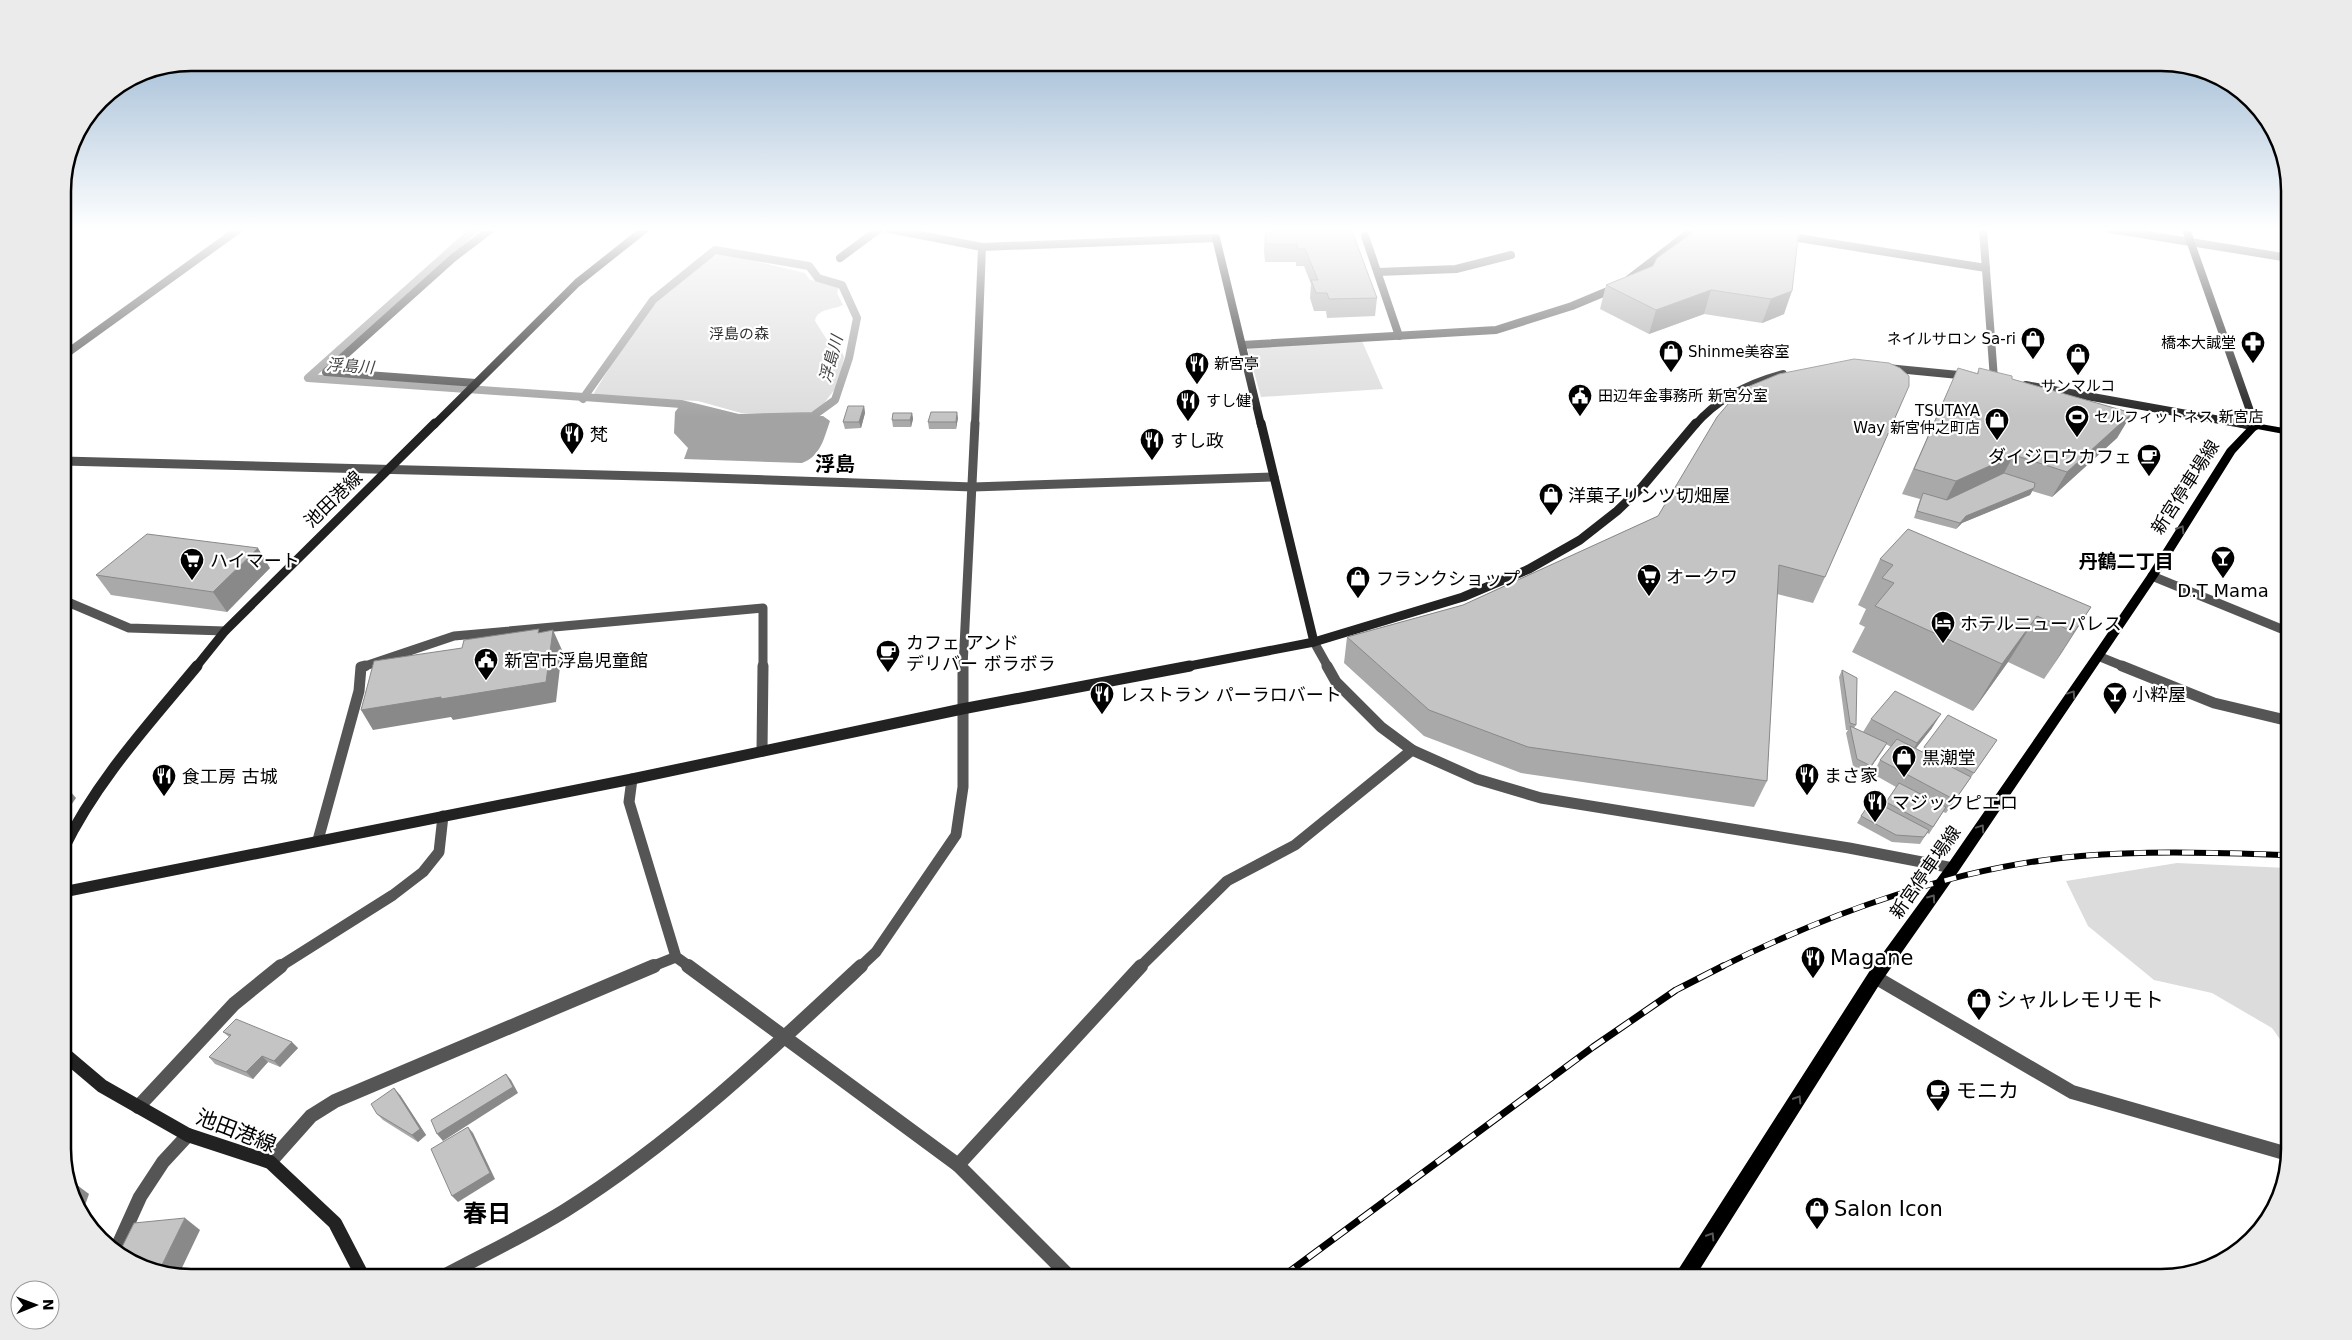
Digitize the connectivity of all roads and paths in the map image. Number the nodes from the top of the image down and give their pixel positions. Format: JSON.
{"nodes":[{"id":1,"x":152,"y":292,"type":"edge"},
{"id":2,"x":415,"y":292,"type":"edge"},
{"id":3,"x":569,"y":292,"type":"edge"},
{"id":4,"x":980,"y":292,"type":"edge"},
{"id":5,"x":1229,"y":292,"type":"edge"},
{"id":6,"x":1384,"y":292,"type":"edge"},
{"id":7,"x":1606,"y":292,"type":"edge"},
{"id":8,"x":1988,"y":292,"type":"edge"},
{"id":9,"x":2208,"y":292,"type":"edge"},
{"id":10,"x":1399,"y":336,"type":"junction"},
{"id":11,"x":1242,"y":345,"type":"junction"},
{"id":12,"x":72,"y":350,"type":"edge"},
{"id":13,"x":1877,"y":367,"type":"edge"},
{"id":14,"x":1794,"y":372,"type":"edge"},
{"id":15,"x":1994,"y":379,"type":"junction"},
{"id":16,"x":2004,"y":381,"type":"edge"},
{"id":17,"x":2013,"y":382,"type":"edge"},
{"id":18,"x":476,"y":383,"type":"junction"},
{"id":19,"x":2255,"y":426,"type":"junction"},
{"id":20,"x":2280,"y":430,"type":"edge"},
{"id":21,"x":72,"y":462,"type":"edge"},
{"id":22,"x":389,"y":470,"type":"junction"},
{"id":23,"x":1274,"y":477,"type":"junction"},
{"id":24,"x":973,"y":487,"type":"junction"},
{"id":25,"x":2152,"y":576,"type":"junction"},
{"id":26,"x":72,"y":604,"type":"edge"},
{"id":27,"x":2280,"y":629,"type":"edge"},
{"id":28,"x":225,"y":631,"type":"junction"},
{"id":29,"x":1314,"y":642,"type":"junction"},
{"id":30,"x":2098,"y":656,"type":"junction"},
{"id":31,"x":962,"y":709,"type":"junction"},
{"id":32,"x":2281,"y":719,"type":"edge"},
{"id":33,"x":1412,"y":750,"type":"junction"},
{"id":34,"x":762,"y":751,"type":"junction"},
{"id":35,"x":632,"y":779,"type":"junction"},
{"id":36,"x":443,"y":816,"type":"junction"},
{"id":37,"x":72,"y":831,"type":"edge"},
{"id":38,"x":318,"y":840,"type":"junction"},
{"id":39,"x":1953,"y":868,"type":"junction"},
{"id":40,"x":72,"y":890,"type":"edge"},
{"id":41,"x":676,"y":956,"type":"junction"},
{"id":42,"x":1875,"y":978,"type":"junction"},
{"id":43,"x":784,"y":1038,"type":"junction"},
{"id":44,"x":72,"y":1061,"type":"edge"},
{"id":45,"x":138,"y":1107,"type":"junction"},
{"id":46,"x":188,"y":1135,"type":"junction"},
{"id":47,"x":2281,"y":1152,"type":"edge"},
{"id":48,"x":270,"y":1162,"type":"junction"},
{"id":49,"x":958,"y":1165,"type":"junction"},
{"id":50,"x":119,"y":1244,"type":"edge"},
{"id":51,"x":358,"y":1269,"type":"edge"},
{"id":52,"x":459,"y":1269,"type":"edge"},
{"id":53,"x":1061,"y":1269,"type":"edge"},
{"id":54,"x":1691,"y":1269,"type":"edge"}],
"edges":[{"from":1,"to":12,"type":"street"},
{"from":2,"to":18,"type":"street"},
{"from":3,"to":18,"type":"street","name":"池田港線"},
{"from":4,"to":24,"type":"street"},
{"from":5,"to":11,"type":"street"},
{"from":6,"to":10,"type":"street"},
{"from":7,"to":10,"type":"street"},
{"from":8,"to":15,"type":"street"},
{"from":9,"to":19,"type":"street"},
{"from":10,"to":11,"type":"street"},
{"from":11,"to":23,"type":"street"},
{"from":13,"to":15,"type":"street"},
{"from":14,"to":29,"type":"street"},
{"from":15,"to":16,"type":"street"},
{"from":17,"to":19,"type":"street"},
{"from":18,"to":22,"type":"street","name":"池田港線"},
{"from":19,"to":20,"type":"main road"},
{"from":25,"to":19,"type":"main road","name":"新宮停車場線","one_way":true},
{"from":21,"to":22,"type":"street"},
{"from":22,"to":24,"type":"street"},
{"from":22,"to":28,"type":"street","name":"池田港線"},
{"from":23,"to":24,"type":"street"},
{"from":23,"to":29,"type":"street"},
{"from":24,"to":31,"type":"street"},
{"from":25,"to":27,"type":"street"},
{"from":25,"to":30,"type":"main road","name":"新宮停車場線"},
{"from":26,"to":28,"type":"street"},
{"from":28,"to":37,"type":"street","name":"池田港線"},
{"from":29,"to":31,"type":"street"},
{"from":29,"to":33,"type":"street"},
{"from":30,"to":32,"type":"street"},
{"from":39,"to":30,"type":"main road","name":"新宮停車場線","one_way":true},
{"from":31,"to":34,"type":"street"},
{"from":31,"to":43,"type":"street"},
{"from":33,"to":39,"type":"street"},
{"from":33,"to":49,"type":"street"},
{"from":34,"to":35,"type":"street"},
{"from":34,"to":38,"type":"street"},
{"from":35,"to":36,"type":"street"},
{"from":35,"to":41,"type":"street"},
{"from":36,"to":38,"type":"street"},
{"from":36,"to":45,"type":"street"},
{"from":38,"to":40,"type":"street"},
{"from":42,"to":39,"type":"main road","name":"新宮停車場線","one_way":true},
{"from":41,"to":43,"type":"street"},
{"from":41,"to":48,"type":"street"},
{"from":42,"to":47,"type":"street"},
{"from":54,"to":42,"type":"main road","name":"新宮停車場線","one_way":true},
{"from":43,"to":49,"type":"street"},
{"from":43,"to":52,"type":"street"},
{"from":44,"to":45,"type":"street","name":"池田港線"},
{"from":45,"to":46,"type":"street","name":"池田港線"},
{"from":46,"to":48,"type":"street","name":"池田港線"},
{"from":46,"to":50,"type":"street"},
{"from":48,"to":51,"type":"street","name":"池田港線"},
{"from":49,"to":53,"type":"street"}]}
